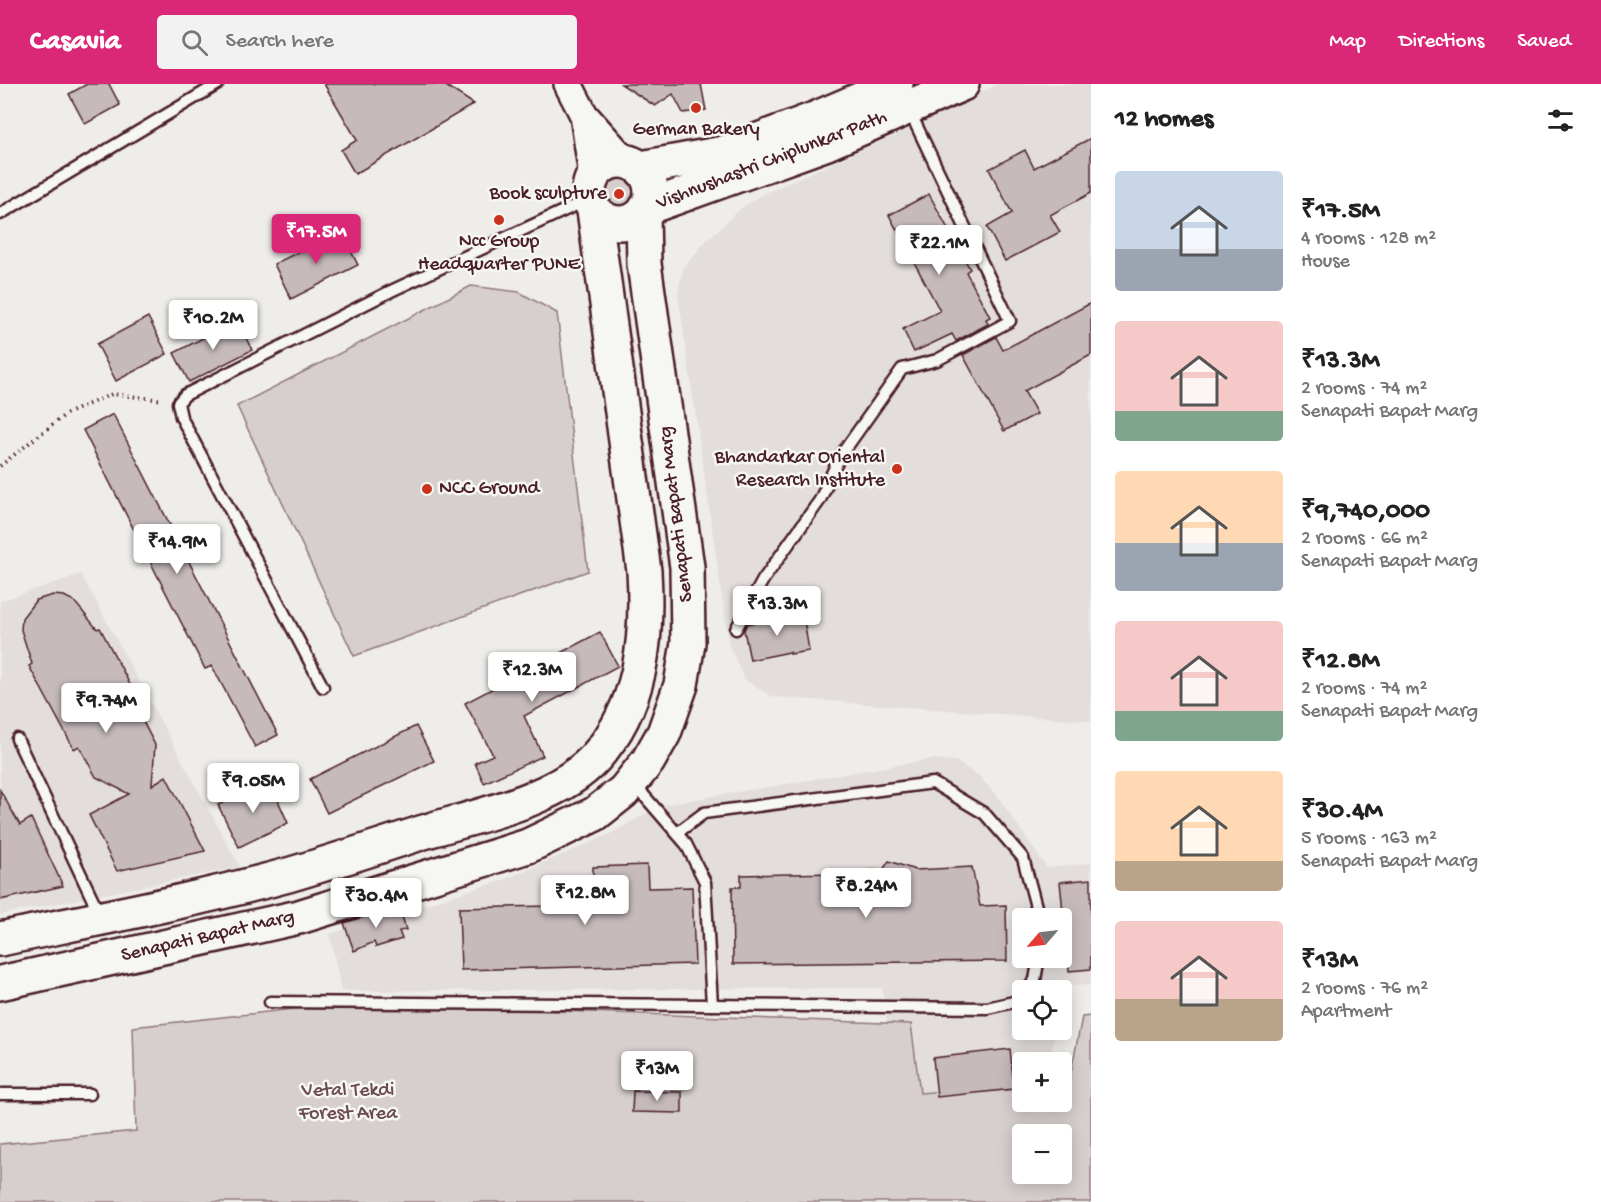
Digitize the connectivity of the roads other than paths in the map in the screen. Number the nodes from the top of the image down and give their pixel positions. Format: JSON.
{"nodes":[{"id":1,"x":218,"y":84,"type":"edge"},
{"id":2,"x":568,"y":84,"type":"edge"},
{"id":3,"x":963,"y":84,"type":"edge"},
{"id":4,"x":902,"y":96,"type":"edge"},
{"id":5,"x":584,"y":115,"type":"junction"},
{"id":6,"x":633,"y":164,"type":"junction"},
{"id":7,"x":592,"y":195,"type":"junction"},
{"id":8,"x":645,"y":211,"type":"junction"},
{"id":9,"x":0,"y":214,"type":"edge"},
{"id":10,"x":736,"y":629,"type":"dead end"},
{"id":11,"x":322,"y":687,"type":"dead end"},
{"id":12,"x":17,"y":739,"type":"dead end"},
{"id":13,"x":632,"y":781,"type":"junction"},
{"id":14,"x":677,"y":833,"type":"junction"},
{"id":15,"x":1037,"y":908,"type":"edge"},
{"id":16,"x":101,"y":918,"type":"junction"},
{"id":17,"x":0,"y":939,"type":"edge"},
{"id":18,"x":0,"y":983,"type":"edge"},
{"id":19,"x":270,"y":1002,"type":"dead end"},
{"id":20,"x":1012,"y":1002,"type":"edge"},
{"id":21,"x":712,"y":1005,"type":"junction"},
{"id":22,"x":0,"y":1094,"type":"edge"},
{"id":23,"x":90,"y":1094,"type":"dead end"}],
"edges":[{"from":1,"to":9,"type":"lane"},
{"from":2,"to":5,"type":"street"},
{"from":3,"to":4,"type":"main road","name":"Vishnushastri Chiplunkar Path"},
{"from":4,"to":6,"type":"main road","name":"Vishnushastri Chiplunkar Path"},
{"from":4,"to":8,"type":"main road","name":"Vishnushastri Chiplunkar Path"},
{"from":4,"to":10,"type":"lane"},
{"from":5,"to":6,"type":"street"},
{"from":5,"to":7,"type":"street"},
{"from":6,"to":7,"type":"main road"},
{"from":6,"to":8,"type":"main road"},
{"from":7,"to":8,"type":"main road"},
{"from":7,"to":11,"type":"lane"},
{"from":7,"to":16,"type":"main road","name":"Senapati Bapat Marg"},
{"from":8,"to":13,"type":"main road","name":"Senapati Bapat Marg"},
{"from":12,"to":16,"type":"lane"},
{"from":13,"to":14,"type":"lane"},
{"from":13,"to":18,"type":"main road","name":"Senapati Bapat Marg"},
{"from":14,"to":15,"type":"lane"},
{"from":14,"to":21,"type":"lane"},
{"from":16,"to":17,"type":"main road","name":"Senapati Bapat Marg"},
{"from":19,"to":21,"type":"lane"},
{"from":20,"to":21,"type":"lane"},
{"from":22,"to":23,"type":"lane"}]}
